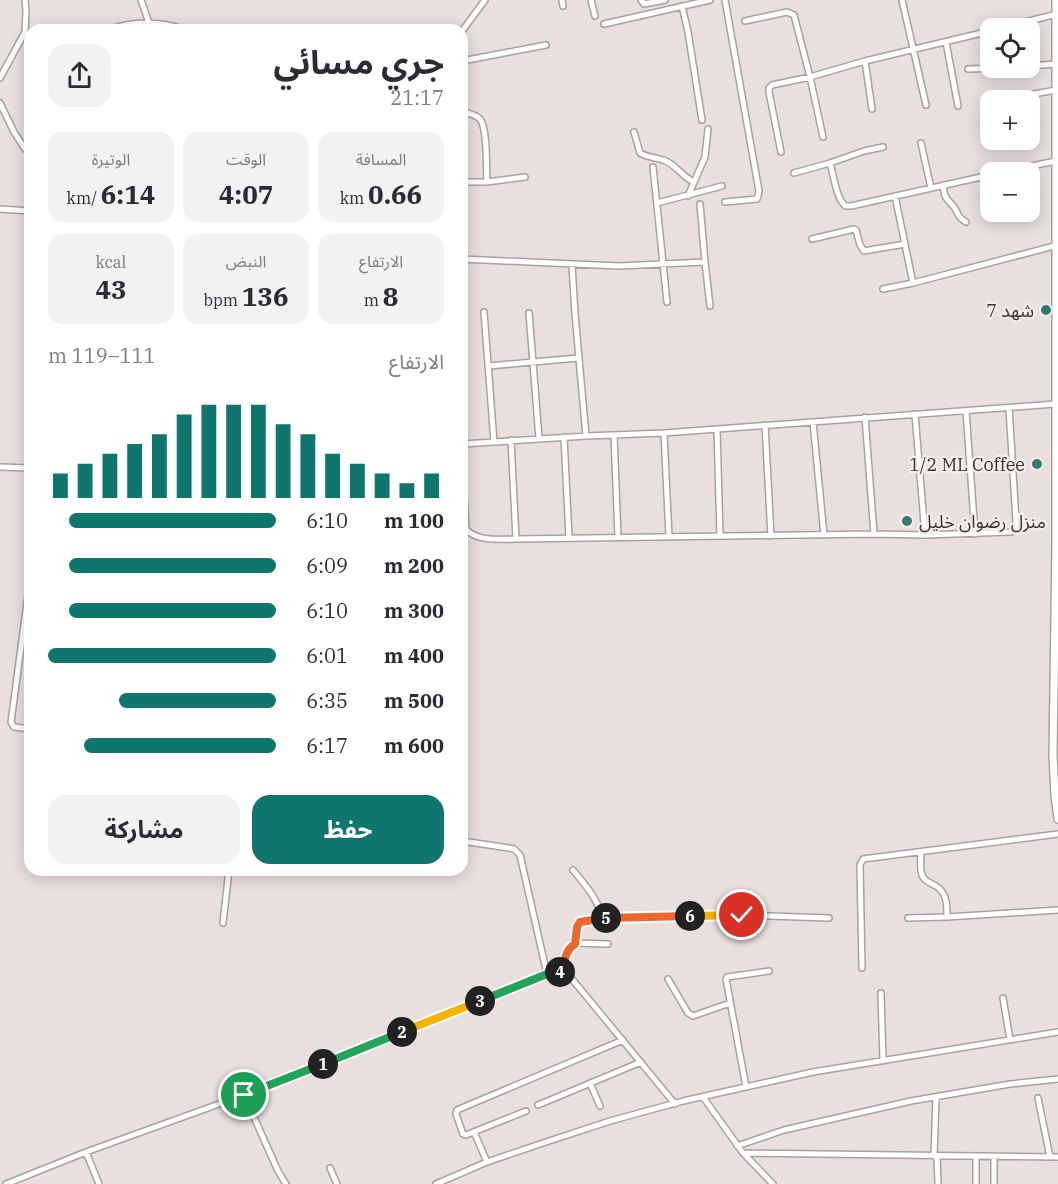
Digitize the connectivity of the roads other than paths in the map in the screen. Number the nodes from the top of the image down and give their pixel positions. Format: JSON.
{"nodes":[{"id":1,"x":25,"y":0,"type":"edge"},
{"id":2,"x":141,"y":0,"type":"edge"},
{"id":3,"x":485,"y":0,"type":"edge"},
{"id":4,"x":591,"y":0,"type":"edge"},
{"id":5,"x":641,"y":0,"type":"edge"},
{"id":6,"x":665,"y":0,"type":"edge"},
{"id":7,"x":710,"y":0,"type":"edge"},
{"id":8,"x":725,"y":0,"type":"edge"},
{"id":9,"x":902,"y":0,"type":"edge"},
{"id":10,"x":1056,"y":0,"type":"edge"},
{"id":11,"x":682,"y":6,"type":"junction"},
{"id":12,"x":1057,"y":14,"type":"edge"},
{"id":13,"x":595,"y":16,"type":"dead end"},
{"id":14,"x":1040,"y":18,"type":"edge"},
{"id":15,"x":745,"y":21,"type":"dead end"},
{"id":16,"x":148,"y":23,"type":"junction"},
{"id":17,"x":27,"y":24,"type":"edge"},
{"id":18,"x":136,"y":24,"type":"edge"},
{"id":19,"x":159,"y":24,"type":"edge"},
{"id":20,"x":468,"y":24,"type":"edge"},
{"id":21,"x":604,"y":24,"type":"dead end"},
{"id":22,"x":980,"y":34,"type":"edge"},
{"id":23,"x":24,"y":38,"type":"edge"},
{"id":24,"x":946,"y":42,"type":"junction"},
{"id":25,"x":546,"y":45,"type":"dead end"},
{"id":26,"x":912,"y":50,"type":"junction"},
{"id":27,"x":468,"y":60,"type":"edge"},
{"id":28,"x":865,"y":62,"type":"junction"},
{"id":29,"x":1040,"y":67,"type":"edge"},
{"id":30,"x":1056,"y":68,"type":"edge"},
{"id":31,"x":968,"y":69,"type":"dead end"},
{"id":32,"x":980,"y":69,"type":"edge"},
{"id":33,"x":810,"y":77,"type":"junction"},
{"id":34,"x":0,"y":78,"type":"edge"},
{"id":35,"x":1056,"y":90,"type":"junction"},
{"id":36,"x":1040,"y":93,"type":"edge"},
{"id":37,"x":0,"y":103,"type":"edge"},
{"id":38,"x":926,"y":105,"type":"dead end"},
{"id":39,"x":958,"y":106,"type":"dead end"},
{"id":40,"x":872,"y":109,"type":"dead end"},
{"id":41,"x":468,"y":114,"type":"edge"},
{"id":42,"x":702,"y":120,"type":"dead end"},
{"id":43,"x":708,"y":129,"type":"dead end"},
{"id":44,"x":634,"y":132,"type":"dead end"},
{"id":45,"x":823,"y":137,"type":"dead end"},
{"id":46,"x":921,"y":143,"type":"dead end"},
{"id":47,"x":24,"y":147,"type":"edge"},
{"id":48,"x":883,"y":147,"type":"dead end"},
{"id":49,"x":781,"y":152,"type":"dead end"},
{"id":50,"x":1056,"y":161,"type":"junction"},
{"id":51,"x":830,"y":163,"type":"junction"},
{"id":52,"x":1040,"y":164,"type":"edge"},
{"id":53,"x":653,"y":167,"type":"dead end"},
{"id":54,"x":794,"y":173,"type":"dead end"},
{"id":55,"x":525,"y":177,"type":"dead end"},
{"id":56,"x":980,"y":177,"type":"edge"},
{"id":57,"x":468,"y":182,"type":"edge"},
{"id":58,"x":487,"y":182,"type":"junction"},
{"id":59,"x":694,"y":182,"type":"junction"},
{"id":60,"x":943,"y":185,"type":"junction"},
{"id":61,"x":722,"y":186,"type":"dead end"},
{"id":62,"x":931,"y":188,"type":"junction"},
{"id":63,"x":688,"y":196,"type":"junction"},
{"id":64,"x":895,"y":196,"type":"junction"},
{"id":65,"x":725,"y":202,"type":"dead end"},
{"id":66,"x":657,"y":203,"type":"junction"},
{"id":67,"x":700,"y":204,"type":"dead end"},
{"id":68,"x":0,"y":209,"type":"edge"},
{"id":69,"x":24,"y":211,"type":"edge"},
{"id":70,"x":966,"y":222,"type":"dead end"},
{"id":71,"x":812,"y":239,"type":"dead end"},
{"id":72,"x":905,"y":244,"type":"junction"},
{"id":73,"x":1057,"y":245,"type":"edge"},
{"id":74,"x":468,"y":259,"type":"edge"},
{"id":75,"x":705,"y":262,"type":"junction"},
{"id":76,"x":663,"y":264,"type":"junction"},
{"id":77,"x":572,"y":265,"type":"junction"},
{"id":78,"x":913,"y":283,"type":"junction"},
{"id":79,"x":883,"y":289,"type":"dead end"},
{"id":80,"x":667,"y":302,"type":"dead end"},
{"id":81,"x":710,"y":306,"type":"dead end"},
{"id":82,"x":484,"y":312,"type":"dead end"},
{"id":83,"x":529,"y":313,"type":"dead end"},
{"id":84,"x":1057,"y":337,"type":"edge"},
{"id":85,"x":578,"y":358,"type":"junction"},
{"id":86,"x":533,"y":362,"type":"junction"},
{"id":87,"x":1057,"y":365,"type":"edge"},
{"id":88,"x":489,"y":366,"type":"junction"},
{"id":89,"x":1055,"y":404,"type":"junction"},
{"id":90,"x":1009,"y":408,"type":"junction"},
{"id":91,"x":966,"y":411,"type":"junction"},
{"id":92,"x":915,"y":414,"type":"junction"},
{"id":93,"x":865,"y":417,"type":"junction"},
{"id":94,"x":813,"y":422,"type":"junction"},
{"id":95,"x":765,"y":425,"type":"junction"},
{"id":96,"x":717,"y":429,"type":"junction"},
{"id":97,"x":664,"y":433,"type":"junction"},
{"id":98,"x":614,"y":435,"type":"junction"},
{"id":99,"x":586,"y":436,"type":"junction"},
{"id":100,"x":564,"y":437,"type":"junction"},
{"id":101,"x":539,"y":438,"type":"junction"},
{"id":102,"x":511,"y":440,"type":"junction"},
{"id":103,"x":494,"y":441,"type":"junction"},
{"id":104,"x":468,"y":443,"type":"edge"},
{"id":105,"x":1057,"y":458,"type":"edge"},
{"id":106,"x":0,"y":467,"type":"edge"},
{"id":107,"x":24,"y":468,"type":"edge"},
{"id":108,"x":468,"y":532,"type":"edge"},
{"id":109,"x":874,"y":534,"type":"junction"},
{"id":110,"x":975,"y":534,"type":"junction"},
{"id":111,"x":824,"y":535,"type":"junction"},
{"id":112,"x":925,"y":535,"type":"junction"},
{"id":113,"x":720,"y":536,"type":"junction"},
{"id":114,"x":771,"y":536,"type":"junction"},
{"id":115,"x":618,"y":537,"type":"junction"},
{"id":116,"x":669,"y":537,"type":"junction"},
{"id":117,"x":569,"y":538,"type":"junction"},
{"id":118,"x":516,"y":539,"type":"junction"},
{"id":119,"x":1057,"y":544,"type":"edge"},
{"id":120,"x":1056,"y":596,"type":"edge"},
{"id":121,"x":1056,"y":621,"type":"edge"},
{"id":122,"x":24,"y":625,"type":"edge"},
{"id":123,"x":1056,"y":666,"type":"edge"},
{"id":124,"x":24,"y":729,"type":"edge"},
{"id":125,"x":1056,"y":777,"type":"edge"},
{"id":126,"x":1058,"y":819,"type":"edge"},
{"id":127,"x":1058,"y":834,"type":"edge"},
{"id":128,"x":468,"y":842,"type":"edge"},
{"id":129,"x":921,"y":852,"type":"junction"},
{"id":130,"x":573,"y":870,"type":"dead end"},
{"id":131,"x":228,"y":876,"type":"edge"},
{"id":132,"x":1058,"y":910,"type":"edge"},
{"id":133,"x":947,"y":917,"type":"junction"},
{"id":134,"x":603,"y":918,"type":"junction"},
{"id":135,"x":830,"y":918,"type":"dead end"},
{"id":136,"x":908,"y":918,"type":"dead end"},
{"id":137,"x":223,"y":923,"type":"dead end"},
{"id":138,"x":575,"y":944,"type":"junction"},
{"id":139,"x":608,"y":944,"type":"dead end"},
{"id":140,"x":862,"y":968,"type":"dead end"},
{"id":141,"x":769,"y":971,"type":"dead end"},
{"id":142,"x":563,"y":973,"type":"junction"},
{"id":143,"x":547,"y":974,"type":"junction"},
{"id":144,"x":668,"y":979,"type":"dead end"},
{"id":145,"x":881,"y":993,"type":"dead end"},
{"id":146,"x":1003,"y":998,"type":"dead end"},
{"id":147,"x":730,"y":1003,"type":"junction"},
{"id":148,"x":1058,"y":1032,"type":"edge"},
{"id":149,"x":623,"y":1040,"type":"junction"},
{"id":150,"x":1010,"y":1040,"type":"junction"},
{"id":151,"x":883,"y":1061,"type":"junction"},
{"id":152,"x":641,"y":1062,"type":"junction"},
{"id":153,"x":1058,"y":1079,"type":"edge"},
{"id":154,"x":590,"y":1083,"type":"junction"},
{"id":155,"x":746,"y":1087,"type":"junction"},
{"id":156,"x":244,"y":1095,"type":"junction"},
{"id":157,"x":703,"y":1097,"type":"junction"},
{"id":158,"x":936,"y":1097,"type":"junction"},
{"id":159,"x":1038,"y":1098,"type":"dead end"},
{"id":160,"x":675,"y":1104,"type":"junction"},
{"id":161,"x":538,"y":1105,"type":"dead end"},
{"id":162,"x":600,"y":1106,"type":"dead end"},
{"id":163,"x":526,"y":1111,"type":"dead end"},
{"id":164,"x":474,"y":1132,"type":"junction"},
{"id":165,"x":737,"y":1146,"type":"junction"},
{"id":166,"x":86,"y":1152,"type":"junction"},
{"id":167,"x":743,"y":1154,"type":"junction"},
{"id":168,"x":935,"y":1156,"type":"junction"},
{"id":169,"x":976,"y":1156,"type":"junction"},
{"id":170,"x":994,"y":1156,"type":"junction"},
{"id":171,"x":1050,"y":1157,"type":"junction"},
{"id":172,"x":1058,"y":1157,"type":"edge"},
{"id":173,"x":487,"y":1162,"type":"junction"},
{"id":174,"x":330,"y":1168,"type":"dead end"},
{"id":175,"x":6,"y":1184,"type":"edge"},
{"id":176,"x":99,"y":1184,"type":"edge"},
{"id":177,"x":286,"y":1184,"type":"edge"},
{"id":178,"x":337,"y":1184,"type":"edge"},
{"id":179,"x":436,"y":1184,"type":"edge"},
{"id":180,"x":773,"y":1184,"type":"edge"},
{"id":181,"x":938,"y":1184,"type":"edge"},
{"id":182,"x":976,"y":1184,"type":"edge"},
{"id":183,"x":994,"y":1184,"type":"edge"}],
"edges":[{"from":1,"to":17,"type":"street"},
{"from":2,"to":16,"type":"street"},
{"from":3,"to":20,"type":"street"},
{"from":4,"to":13,"type":"street"},
{"from":5,"to":6,"type":"street"},
{"from":7,"to":11,"type":"street"},
{"from":8,"to":65,"type":"street"},
{"from":9,"to":26,"type":"street"},
{"from":10,"to":12,"type":"main road"},
{"from":11,"to":21,"type":"street"},
{"from":11,"to":42,"type":"street"},
{"from":12,"to":14,"type":"street"},
{"from":12,"to":30,"type":"main road"},
{"from":15,"to":33,"type":"street"},
{"from":16,"to":18,"type":"street"},
{"from":16,"to":19,"type":"street"},
{"from":22,"to":24,"type":"street"},
{"from":23,"to":34,"type":"street"},
{"from":24,"to":26,"type":"street"},
{"from":24,"to":39,"type":"street"},
{"from":25,"to":27,"type":"street"},
{"from":26,"to":28,"type":"street"},
{"from":26,"to":38,"type":"street"},
{"from":28,"to":33,"type":"street"},
{"from":28,"to":40,"type":"street"},
{"from":29,"to":30,"type":"street"},
{"from":30,"to":35,"type":"main road"},
{"from":31,"to":32,"type":"street"},
{"from":33,"to":45,"type":"street"},
{"from":33,"to":49,"type":"street"},
{"from":35,"to":36,"type":"street"},
{"from":35,"to":50,"type":"main road"},
{"from":37,"to":47,"type":"street"},
{"from":41,"to":58,"type":"street"},
{"from":43,"to":59,"type":"street"},
{"from":44,"to":59,"type":"street"},
{"from":46,"to":62,"type":"street"},
{"from":48,"to":51,"type":"street"},
{"from":50,"to":52,"type":"street"},
{"from":50,"to":73,"type":"main road"},
{"from":51,"to":54,"type":"street"},
{"from":51,"to":64,"type":"street"},
{"from":53,"to":66,"type":"street"},
{"from":55,"to":58,"type":"street"},
{"from":56,"to":60,"type":"street"},
{"from":57,"to":58,"type":"street"},
{"from":59,"to":63,"type":"street"},
{"from":60,"to":62,"type":"street"},
{"from":60,"to":70,"type":"street"},
{"from":61,"to":63,"type":"street"},
{"from":62,"to":64,"type":"street"},
{"from":63,"to":66,"type":"street"},
{"from":64,"to":72,"type":"street"},
{"from":66,"to":76,"type":"street"},
{"from":67,"to":75,"type":"street"},
{"from":68,"to":69,"type":"street"},
{"from":71,"to":72,"type":"street"},
{"from":72,"to":78,"type":"street"},
{"from":73,"to":78,"type":"street"},
{"from":73,"to":84,"type":"main road"},
{"from":74,"to":77,"type":"street"},
{"from":75,"to":76,"type":"street"},
{"from":75,"to":81,"type":"street"},
{"from":76,"to":77,"type":"street"},
{"from":76,"to":80,"type":"street"},
{"from":77,"to":85,"type":"street"},
{"from":78,"to":79,"type":"street"},
{"from":82,"to":88,"type":"street"},
{"from":83,"to":86,"type":"street"},
{"from":84,"to":87,"type":"main road"},
{"from":85,"to":86,"type":"street"},
{"from":85,"to":99,"type":"street"},
{"from":86,"to":88,"type":"street"},
{"from":86,"to":101,"type":"street"},
{"from":87,"to":89,"type":"main road"},
{"from":88,"to":103,"type":"street"},
{"from":89,"to":90,"type":"street"},
{"from":89,"to":105,"type":"main road"},
{"from":90,"to":91,"type":"street"},
{"from":90,"to":110,"type":"street"},
{"from":91,"to":92,"type":"street"},
{"from":91,"to":110,"type":"street"},
{"from":92,"to":93,"type":"street"},
{"from":92,"to":112,"type":"street"},
{"from":93,"to":94,"type":"street"},
{"from":93,"to":109,"type":"street"},
{"from":94,"to":95,"type":"street"},
{"from":94,"to":111,"type":"street"},
{"from":95,"to":96,"type":"street"},
{"from":95,"to":114,"type":"street"},
{"from":96,"to":97,"type":"street"},
{"from":96,"to":113,"type":"street"},
{"from":97,"to":98,"type":"street"},
{"from":97,"to":116,"type":"street"},
{"from":98,"to":99,"type":"street"},
{"from":98,"to":115,"type":"street"},
{"from":99,"to":100,"type":"street"},
{"from":100,"to":101,"type":"street"},
{"from":100,"to":117,"type":"street"},
{"from":101,"to":102,"type":"street"},
{"from":102,"to":103,"type":"street"},
{"from":102,"to":118,"type":"street"},
{"from":103,"to":104,"type":"street"},
{"from":105,"to":119,"type":"main road"},
{"from":106,"to":107,"type":"street"},
{"from":108,"to":118,"type":"street"},
{"from":109,"to":111,"type":"street"},
{"from":109,"to":112,"type":"street"},
{"from":110,"to":112,"type":"street"},
{"from":111,"to":114,"type":"street"},
{"from":113,"to":114,"type":"street"},
{"from":113,"to":116,"type":"street"},
{"from":115,"to":116,"type":"street"},
{"from":115,"to":117,"type":"street"},
{"from":117,"to":118,"type":"street"},
{"from":119,"to":120,"type":"main road"},
{"from":120,"to":121,"type":"main road"},
{"from":121,"to":123,"type":"main road"},
{"from":122,"to":124,"type":"street"},
{"from":123,"to":125,"type":"main road"},
{"from":125,"to":126,"type":"main road"},
{"from":127,"to":129,"type":"street"},
{"from":128,"to":143,"type":"street"},
{"from":129,"to":133,"type":"street"},
{"from":129,"to":140,"type":"street"},
{"from":130,"to":134,"type":"street"},
{"from":131,"to":137,"type":"street"},
{"from":132,"to":133,"type":"street"},
{"from":133,"to":136,"type":"street"},
{"from":134,"to":135,"type":"street"},
{"from":134,"to":138,"type":"street"},
{"from":138,"to":139,"type":"street"},
{"from":138,"to":142,"type":"street"},
{"from":141,"to":147,"type":"street"},
{"from":142,"to":143,"type":"street"},
{"from":142,"to":149,"type":"street"},
{"from":143,"to":156,"type":"street"},
{"from":144,"to":147,"type":"street"},
{"from":145,"to":151,"type":"street"},
{"from":146,"to":150,"type":"street"},
{"from":147,"to":155,"type":"street"},
{"from":148,"to":150,"type":"street"},
{"from":149,"to":152,"type":"street"},
{"from":149,"to":164,"type":"street"},
{"from":150,"to":151,"type":"street"},
{"from":151,"to":155,"type":"street"},
{"from":152,"to":154,"type":"street"},
{"from":152,"to":160,"type":"street"},
{"from":153,"to":158,"type":"street"},
{"from":154,"to":161,"type":"street"},
{"from":154,"to":162,"type":"street"},
{"from":155,"to":157,"type":"street"},
{"from":156,"to":166,"type":"street"},
{"from":156,"to":177,"type":"street"},
{"from":157,"to":160,"type":"street"},
{"from":157,"to":165,"type":"street"},
{"from":158,"to":165,"type":"street"},
{"from":158,"to":168,"type":"street"},
{"from":159,"to":171,"type":"street"},
{"from":160,"to":173,"type":"street"},
{"from":163,"to":164,"type":"street"},
{"from":164,"to":173,"type":"street"},
{"from":165,"to":167,"type":"street"},
{"from":166,"to":175,"type":"street"},
{"from":166,"to":176,"type":"street"},
{"from":167,"to":168,"type":"street"},
{"from":167,"to":180,"type":"street"},
{"from":168,"to":169,"type":"street"},
{"from":168,"to":181,"type":"street"},
{"from":169,"to":170,"type":"street"},
{"from":169,"to":182,"type":"street"},
{"from":170,"to":171,"type":"street"},
{"from":170,"to":183,"type":"street"},
{"from":171,"to":172,"type":"street"},
{"from":173,"to":179,"type":"street"},
{"from":174,"to":178,"type":"street"}]}
